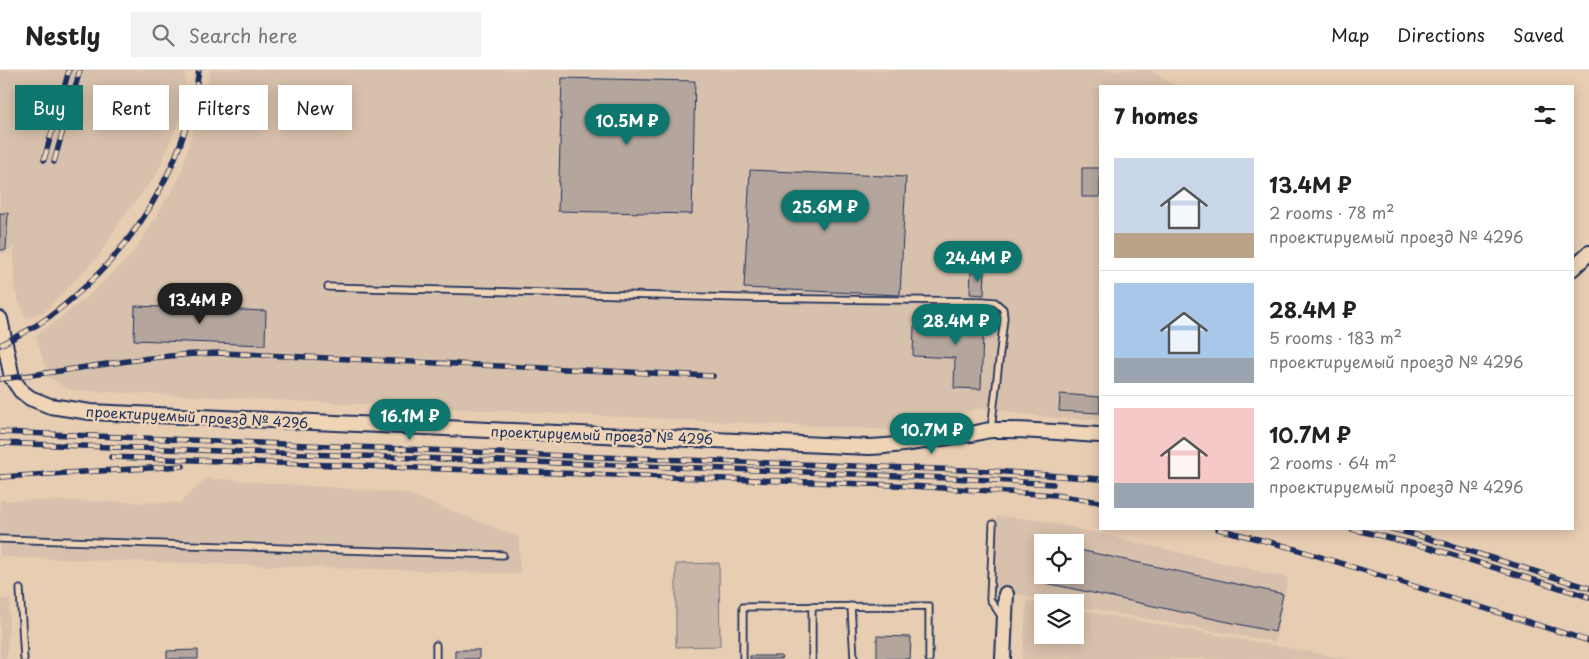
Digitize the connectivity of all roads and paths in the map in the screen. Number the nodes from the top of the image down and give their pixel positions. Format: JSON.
{"nodes":[{"id":1,"x":1589,"y":253,"type":"edge"},
{"id":2,"x":1574,"y":266,"type":"edge"},
{"id":3,"x":328,"y":287,"type":"dead end"},
{"id":4,"x":0,"y":319,"type":"edge"},
{"id":5,"x":991,"y":430,"type":"junction"},
{"id":6,"x":1099,"y":435,"type":"edge"},
{"id":7,"x":993,"y":524,"type":"dead end"},
{"id":8,"x":0,"y":539,"type":"edge"},
{"id":9,"x":503,"y":555,"type":"dead end"},
{"id":10,"x":20,"y":589,"type":"dead end"},
{"id":11,"x":1006,"y":594,"type":"dead end"},
{"id":12,"x":812,"y":606,"type":"junction"},
{"id":13,"x":851,"y":606,"type":"junction"},
{"id":14,"x":1005,"y":622,"type":"junction"},
{"id":15,"x":436,"y":645,"type":"dead end"},
{"id":16,"x":24,"y":659,"type":"edge"},
{"id":17,"x":436,"y":659,"type":"edge"},
{"id":18,"x":742,"y":659,"type":"edge"},
{"id":19,"x":812,"y":659,"type":"edge"},
{"id":20,"x":854,"y":659,"type":"edge"},
{"id":21,"x":929,"y":659,"type":"edge"},
{"id":22,"x":1003,"y":659,"type":"edge"}],
"edges":[{"from":1,"to":2,"type":"street"},
{"from":3,"to":5,"type":"lane"},
{"from":4,"to":5,"type":"street","name":"проектируемый проезд № 4296"},
{"from":5,"to":6,"type":"street","name":"проектируемый проезд № 4296"},
{"from":7,"to":14,"type":"lane"},
{"from":8,"to":9,"type":"lane"},
{"from":10,"to":16,"type":"lane"},
{"from":11,"to":14,"type":"street"},
{"from":12,"to":13,"type":"lane"},
{"from":12,"to":18,"type":"lane"},
{"from":12,"to":19,"type":"lane"},
{"from":13,"to":20,"type":"lane"},
{"from":13,"to":21,"type":"lane"},
{"from":14,"to":22,"type":"street"},
{"from":15,"to":17,"type":"lane"}]}
